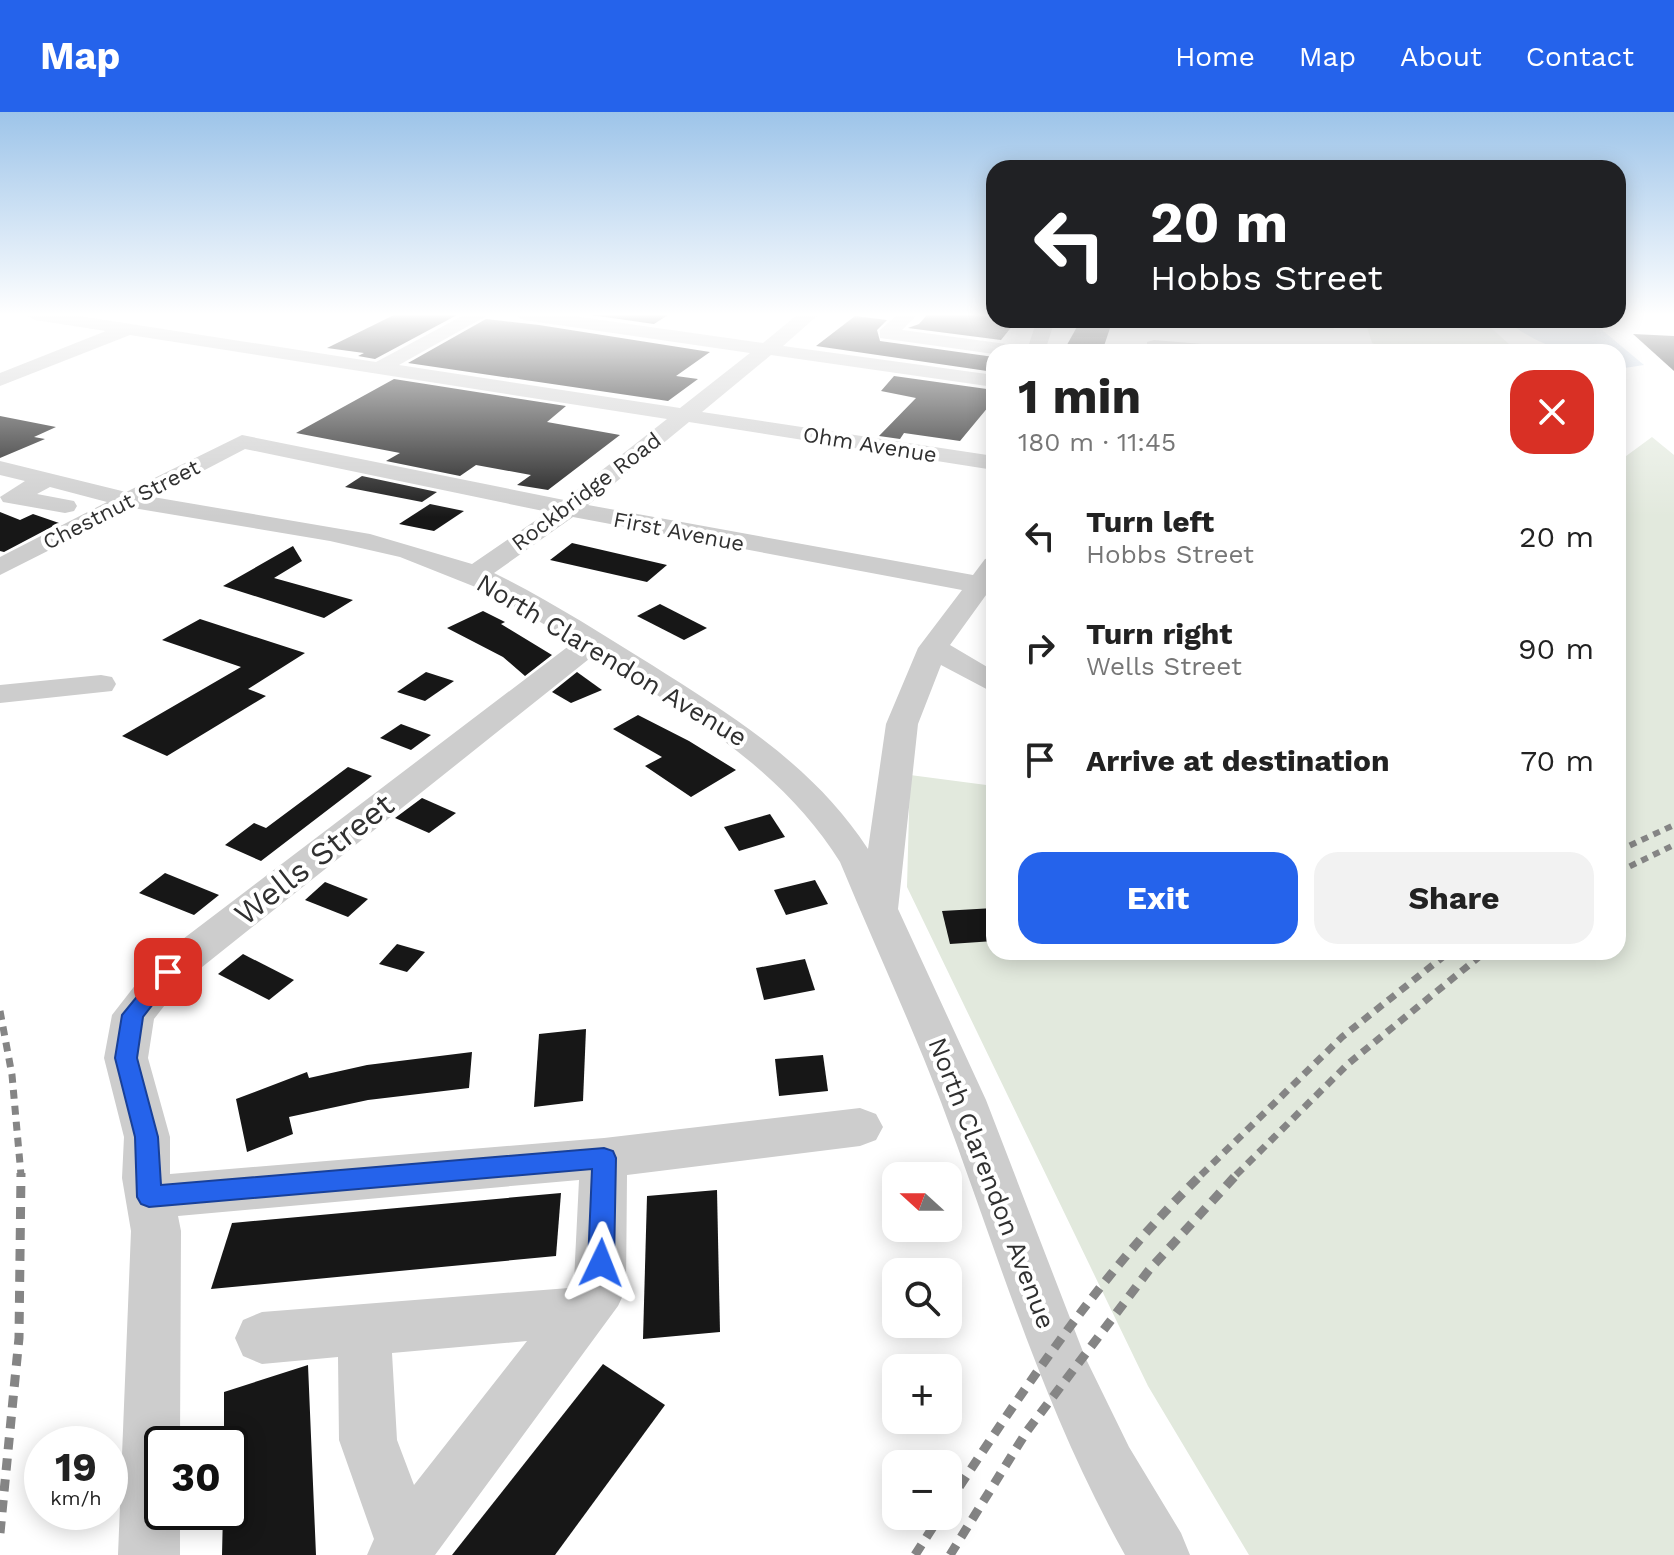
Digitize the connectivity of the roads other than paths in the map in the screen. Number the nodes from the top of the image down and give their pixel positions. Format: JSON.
{"nodes":[{"id":1,"x":470,"y":382,"type":"edge"},
{"id":2,"x":728,"y":382,"type":"edge"},
{"id":3,"x":685,"y":416,"type":"junction"},
{"id":4,"x":242,"y":442,"type":"joint"},
{"id":5,"x":986,"y":462,"type":"edge"},
{"id":6,"x":1,"y":469,"type":"edge"},
{"id":7,"x":49,"y":478,"type":"junction"},
{"id":8,"x":128,"y":500,"type":"junction"},
{"id":9,"x":65,"y":506,"type":"dead end"},
{"id":10,"x":568,"y":509,"type":"junction"},
{"id":11,"x":0,"y":567,"type":"edge"},
{"id":12,"x":474,"y":575,"type":"junction"},
{"id":13,"x":986,"y":575,"type":"edge"},
{"id":14,"x":573,"y":627,"type":"junction"},
{"id":15,"x":933,"y":648,"type":"junction"},
{"id":16,"x":986,"y":679,"type":"edge"},
{"id":17,"x":101,"y":684,"type":"dead end"},
{"id":18,"x":0,"y":694,"type":"edge"},
{"id":19,"x":878,"y":911,"type":"junction"},
{"id":20,"x":860,"y":1127,"type":"dead end"},
{"id":21,"x":604,"y":1158,"type":"junction"},
{"id":22,"x":149,"y":1197,"type":"junction"},
{"id":23,"x":582,"y":1312,"type":"junction"},
{"id":24,"x":364,"y":1330,"type":"junction"},
{"id":25,"x":262,"y":1338,"type":"dead end"},
{"id":26,"x":402,"y":1549,"type":"edge"},
{"id":27,"x":149,"y":1555,"type":"edge"},
{"id":28,"x":1159,"y":1555,"type":"edge"}],
"edges":[{"from":1,"to":3,"type":"street","name":"Ohm Avenue"},
{"from":2,"to":3,"type":"street","name":"Rockbridge Road"},
{"from":3,"to":5,"type":"street","name":"Ohm Avenue"},
{"from":3,"to":10,"type":"street","name":"Rockbridge Road"},
{"from":4,"to":8,"type":"street","name":"Chestnut Street"},
{"from":4,"to":10,"type":"street","name":"First Avenue"},
{"from":6,"to":7,"type":"street","name":"North Clarendon Avenue"},
{"from":7,"to":8,"type":"street","name":"North Clarendon Avenue"},
{"from":7,"to":9,"type":"street"},
{"from":8,"to":11,"type":"street","name":"Chestnut Street"},
{"from":8,"to":12,"type":"street","name":"North Clarendon Avenue"},
{"from":10,"to":12,"type":"street","name":"Rockbridge Road"},
{"from":10,"to":13,"type":"street","name":"First Avenue"},
{"from":12,"to":14,"type":"street","name":"North Clarendon Avenue"},
{"from":13,"to":15,"type":"street"},
{"from":14,"to":19,"type":"street","name":"North Clarendon Avenue"},
{"from":14,"to":22,"type":"street","name":"Wells Street"},
{"from":15,"to":16,"type":"street"},
{"from":15,"to":19,"type":"street"},
{"from":17,"to":18,"type":"street"},
{"from":19,"to":28,"type":"street","name":"North Clarendon Avenue"},
{"from":20,"to":21,"type":"street"},
{"from":21,"to":22,"type":"street"},
{"from":21,"to":23,"type":"street"},
{"from":22,"to":27,"type":"street","name":"Wells Street"},
{"from":23,"to":24,"type":"street"},
{"from":23,"to":26,"type":"street"},
{"from":24,"to":25,"type":"street"},
{"from":24,"to":26,"type":"street"}]}
